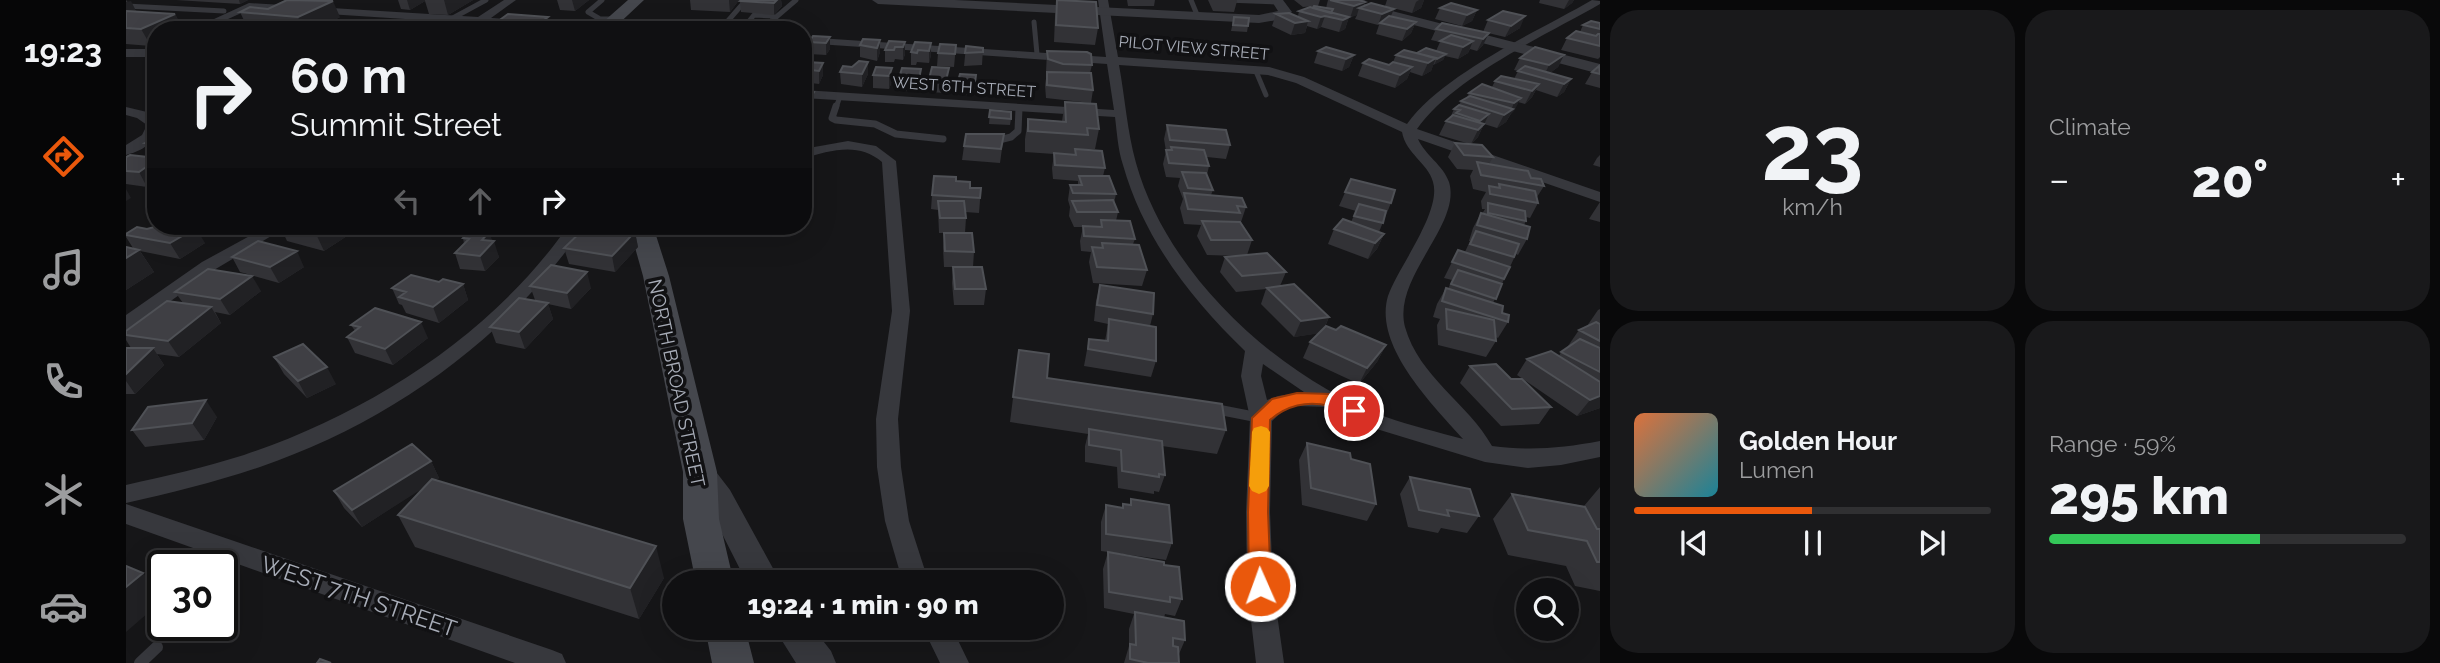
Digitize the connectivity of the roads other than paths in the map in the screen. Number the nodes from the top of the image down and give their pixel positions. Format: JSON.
{"nodes":[{"id":1,"x":486,"y":0,"type":"edge"},
{"id":2,"x":511,"y":0,"type":"edge"},
{"id":3,"x":602,"y":0,"type":"edge"},
{"id":4,"x":637,"y":0,"type":"edge"},
{"id":5,"x":747,"y":0,"type":"edge"},
{"id":6,"x":796,"y":0,"type":"edge"},
{"id":7,"x":878,"y":0,"type":"edge"},
{"id":8,"x":1191,"y":0,"type":"edge"},
{"id":9,"x":1226,"y":0,"type":"edge"},
{"id":10,"x":1334,"y":0,"type":"edge"},
{"id":11,"x":1278,"y":1,"type":"edge"},
{"id":12,"x":1595,"y":2,"type":"edge"},
{"id":13,"x":1050,"y":5,"type":"edge"},
{"id":14,"x":126,"y":6,"type":"edge"},
{"id":15,"x":1104,"y":6,"type":"edge"},
{"id":16,"x":224,"y":11,"type":"dead end"},
{"id":17,"x":774,"y":16,"type":"junction"},
{"id":18,"x":1198,"y":17,"type":"junction"},
{"id":19,"x":451,"y":19,"type":"junction"},
{"id":20,"x":480,"y":20,"type":"junction"},
{"id":21,"x":215,"y":21,"type":"edge"},
{"id":22,"x":501,"y":21,"type":"edge"},
{"id":23,"x":602,"y":21,"type":"edge"},
{"id":24,"x":613,"y":21,"type":"edge"},
{"id":25,"x":728,"y":21,"type":"edge"},
{"id":26,"x":749,"y":21,"type":"edge"},
{"id":27,"x":769,"y":21,"type":"edge"},
{"id":28,"x":1034,"y":22,"type":"dead end"},
{"id":29,"x":812,"y":41,"type":"edge"},
{"id":30,"x":1519,"y":48,"type":"junction"},
{"id":31,"x":147,"y":51,"type":"edge"},
{"id":32,"x":126,"y":53,"type":"edge"},
{"id":33,"x":1037,"y":54,"type":"junction"},
{"id":34,"x":1112,"y":59,"type":"junction"},
{"id":35,"x":1255,"y":69,"type":"junction"},
{"id":36,"x":1600,"y":69,"type":"edge"},
{"id":37,"x":812,"y":94,"type":"edge"},
{"id":38,"x":1266,"y":95,"type":"dead end"},
{"id":39,"x":840,"y":96,"type":"junction"},
{"id":40,"x":1019,"y":108,"type":"junction"},
{"id":41,"x":126,"y":111,"type":"edge"},
{"id":42,"x":1123,"y":114,"type":"junction"},
{"id":43,"x":147,"y":119,"type":"edge"},
{"id":44,"x":1409,"y":131,"type":"junction"},
{"id":45,"x":147,"y":138,"type":"edge"},
{"id":46,"x":943,"y":139,"type":"dead end"},
{"id":47,"x":999,"y":140,"type":"edge"},
{"id":48,"x":126,"y":151,"type":"edge"},
{"id":49,"x":812,"y":151,"type":"edge"},
{"id":50,"x":1600,"y":197,"type":"edge"},
{"id":51,"x":264,"y":235,"type":"edge"},
{"id":52,"x":569,"y":235,"type":"edge"},
{"id":53,"x":644,"y":235,"type":"edge"},
{"id":54,"x":126,"y":324,"type":"edge"},
{"id":55,"x":1255,"y":350,"type":"junction"},
{"id":56,"x":1331,"y":400,"type":"junction"},
{"id":57,"x":1199,"y":407,"type":"edge"},
{"id":58,"x":1261,"y":418,"type":"junction"},
{"id":59,"x":1600,"y":449,"type":"edge"},
{"id":60,"x":1485,"y":454,"type":"junction"},
{"id":61,"x":700,"y":472,"type":"junction"},
{"id":62,"x":126,"y":494,"type":"edge"},
{"id":63,"x":126,"y":514,"type":"edge"},
{"id":64,"x":712,"y":570,"type":"edge"},
{"id":65,"x":757,"y":570,"type":"edge"},
{"id":66,"x":912,"y":570,"type":"edge"},
{"id":67,"x":728,"y":640,"type":"edge"},
{"id":68,"x":800,"y":640,"type":"edge"},
{"id":69,"x":943,"y":640,"type":"edge"},
{"id":70,"x":157,"y":647,"type":"dead end"},
{"id":71,"x":139,"y":663,"type":"edge"},
{"id":72,"x":552,"y":663,"type":"edge"},
{"id":73,"x":733,"y":663,"type":"edge"},
{"id":74,"x":818,"y":663,"type":"edge"},
{"id":75,"x":955,"y":663,"type":"edge"},
{"id":76,"x":1270,"y":663,"type":"edge"}],
"edges":[{"from":1,"to":19,"type":"lane"},
{"from":2,"to":20,"type":"street"},
{"from":3,"to":23,"type":"lane"},
{"from":4,"to":24,"type":"main road"},
{"from":5,"to":25,"type":"lane"},
{"from":6,"to":17,"type":"lane"},
{"from":7,"to":13,"type":"street"},
{"from":8,"to":18,"type":"lane"},
{"from":9,"to":11,"type":"lane"},
{"from":10,"to":30,"type":"street"},
{"from":11,"to":18,"type":"street"},
{"from":12,"to":30,"type":"street"},
{"from":13,"to":15,"type":"street"},
{"from":14,"to":16,"type":"lane"},
{"from":15,"to":18,"type":"street"},
{"from":15,"to":34,"type":"street"},
{"from":17,"to":26,"type":"lane"},
{"from":17,"to":27,"type":"lane"},
{"from":19,"to":20,"type":"street"},
{"from":19,"to":21,"type":"street"},
{"from":20,"to":22,"type":"street"},
{"from":28,"to":33,"type":"lane"},
{"from":29,"to":33,"type":"street","name":"PILOT VIEW STREET"},
{"from":30,"to":36,"type":"street"},
{"from":30,"to":44,"type":"street"},
{"from":31,"to":32,"type":"street"},
{"from":33,"to":34,"type":"street","name":"PILOT VIEW STREET"},
{"from":34,"to":35,"type":"street","name":"PILOT VIEW STREET"},
{"from":34,"to":42,"type":"street"},
{"from":35,"to":38,"type":"lane"},
{"from":35,"to":44,"type":"street","name":"PILOT VIEW STREET"},
{"from":37,"to":39,"type":"street","name":"WEST 6TH STREET"},
{"from":39,"to":40,"type":"street","name":"WEST 6TH STREET"},
{"from":39,"to":46,"type":"lane"},
{"from":40,"to":42,"type":"street","name":"WEST 6TH STREET"},
{"from":40,"to":47,"type":"lane"},
{"from":41,"to":43,"type":"street"},
{"from":42,"to":55,"type":"street"},
{"from":44,"to":50,"type":"street","name":"PILOT VIEW STREET"},
{"from":44,"to":60,"type":"street"},
{"from":45,"to":48,"type":"street"},
{"from":49,"to":66,"type":"street"},
{"from":51,"to":54,"type":"street"},
{"from":52,"to":62,"type":"street"},
{"from":53,"to":61,"type":"main road","name":"NORTH BROAD STREET"},
{"from":55,"to":56,"type":"street"},
{"from":55,"to":58,"type":"street"},
{"from":56,"to":58,"type":"street"},
{"from":56,"to":60,"type":"street"},
{"from":57,"to":58,"type":"lane"},
{"from":58,"to":76,"type":"street"},
{"from":59,"to":60,"type":"street"},
{"from":61,"to":64,"type":"main road","name":"NORTH BROAD STREET"},
{"from":61,"to":65,"type":"street"},
{"from":63,"to":72,"type":"street","name":"WEST 7TH STREET"},
{"from":67,"to":73,"type":"main road"},
{"from":68,"to":74,"type":"street"},
{"from":69,"to":75,"type":"street"},
{"from":70,"to":71,"type":"lane"}]}
